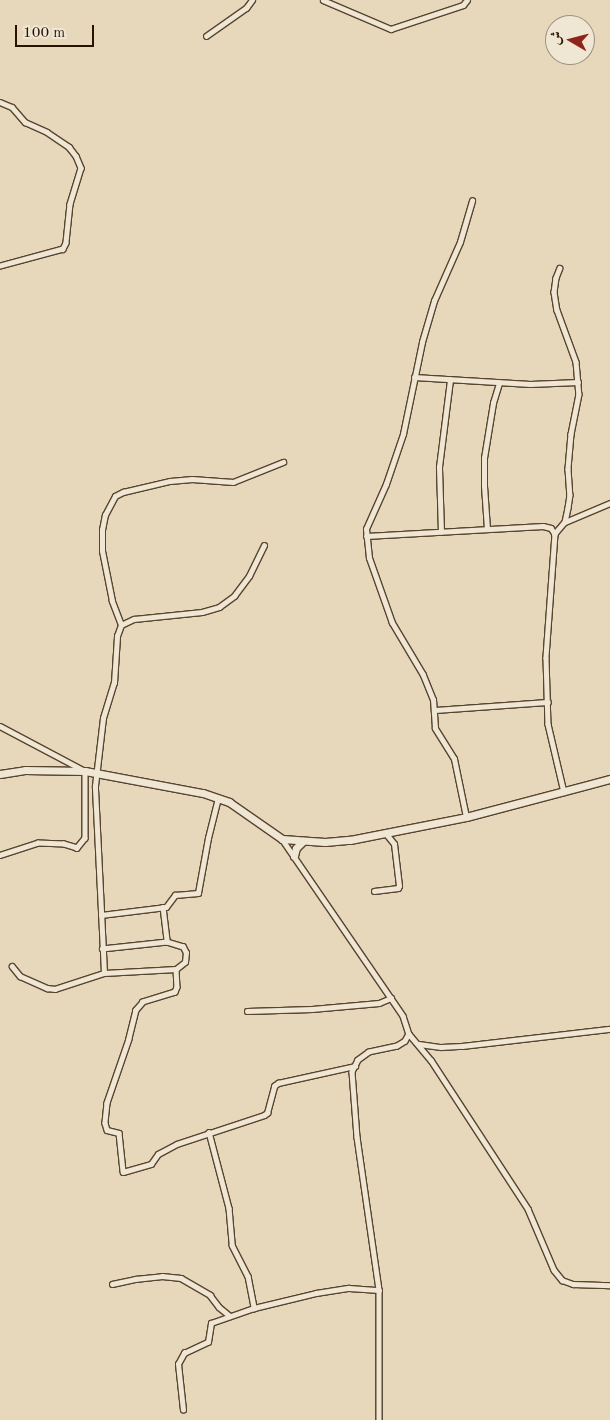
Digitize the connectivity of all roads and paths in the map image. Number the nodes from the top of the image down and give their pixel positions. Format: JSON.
{"nodes":[{"id":1,"x":252,"y":0,"type":"edge"},
{"id":2,"x":324,"y":0,"type":"edge"},
{"id":3,"x":467,"y":0,"type":"edge"},
{"id":4,"x":206,"y":36,"type":"dead end"},
{"id":5,"x":0,"y":102,"type":"edge"},
{"id":6,"x":472,"y":201,"type":"dead end"},
{"id":7,"x":0,"y":266,"type":"edge"},
{"id":8,"x":560,"y":268,"type":"dead end"},
{"id":9,"x":414,"y":377,"type":"junction"},
{"id":10,"x":450,"y":380,"type":"junction"},
{"id":11,"x":578,"y":382,"type":"junction"},
{"id":12,"x":499,"y":383,"type":"junction"},
{"id":13,"x":283,"y":462,"type":"dead end"},
{"id":14,"x":610,"y":503,"type":"edge"},
{"id":15,"x":564,"y":522,"type":"junction"},
{"id":16,"x":487,"y":529,"type":"junction"},
{"id":17,"x":442,"y":532,"type":"junction"},
{"id":18,"x":555,"y":534,"type":"junction"},
{"id":19,"x":366,"y":536,"type":"junction"},
{"id":20,"x":264,"y":545,"type":"dead end"},
{"id":21,"x":121,"y":625,"type":"junction"},
{"id":22,"x":548,"y":702,"type":"junction"},
{"id":23,"x":434,"y":710,"type":"junction"},
{"id":24,"x":0,"y":726,"type":"edge"},
{"id":25,"x":85,"y":771,"type":"junction"},
{"id":26,"x":95,"y":773,"type":"junction"},
{"id":27,"x":0,"y":774,"type":"edge"},
{"id":28,"x":610,"y":779,"type":"edge"},
{"id":29,"x":564,"y":792,"type":"junction"},
{"id":30,"x":218,"y":798,"type":"junction"},
{"id":31,"x":466,"y":817,"type":"junction"},
{"id":32,"x":385,"y":833,"type":"junction"},
{"id":33,"x":282,"y":839,"type":"junction"},
{"id":34,"x":303,"y":841,"type":"junction"},
{"id":35,"x":0,"y":855,"type":"edge"},
{"id":36,"x":294,"y":856,"type":"junction"},
{"id":37,"x":374,"y":891,"type":"dead end"},
{"id":38,"x":163,"y":907,"type":"junction"},
{"id":39,"x":101,"y":915,"type":"junction"},
{"id":40,"x":166,"y":942,"type":"junction"},
{"id":41,"x":102,"y":950,"type":"junction"},
{"id":42,"x":12,"y":966,"type":"dead end"},
{"id":43,"x":176,"y":969,"type":"junction"},
{"id":44,"x":104,"y":973,"type":"junction"},
{"id":45,"x":391,"y":998,"type":"junction"},
{"id":46,"x":247,"y":1011,"type":"dead end"},
{"id":47,"x":610,"y":1029,"type":"edge"},
{"id":48,"x":409,"y":1034,"type":"junction"},
{"id":49,"x":419,"y":1044,"type":"junction"},
{"id":50,"x":355,"y":1066,"type":"junction"},
{"id":51,"x":208,"y":1132,"type":"junction"},
{"id":52,"x":112,"y":1284,"type":"dead end"},
{"id":53,"x":610,"y":1285,"type":"edge"},
{"id":54,"x":379,"y":1290,"type":"junction"},
{"id":55,"x":254,"y":1308,"type":"junction"},
{"id":56,"x":230,"y":1316,"type":"junction"},
{"id":57,"x":183,"y":1410,"type":"dead end"},
{"id":58,"x":379,"y":1420,"type":"edge"}],
"edges":[{"from":1,"to":4,"type":"street"},
{"from":2,"to":3,"type":"street"},
{"from":5,"to":7,"type":"street"},
{"from":6,"to":9,"type":"street"},
{"from":8,"to":11,"type":"street"},
{"from":9,"to":10,"type":"street"},
{"from":9,"to":19,"type":"street"},
{"from":10,"to":12,"type":"street"},
{"from":10,"to":17,"type":"street"},
{"from":11,"to":12,"type":"street"},
{"from":11,"to":15,"type":"street"},
{"from":12,"to":16,"type":"street"},
{"from":13,"to":21,"type":"street"},
{"from":14,"to":15,"type":"street"},
{"from":15,"to":18,"type":"street"},
{"from":16,"to":17,"type":"street"},
{"from":16,"to":18,"type":"street"},
{"from":17,"to":19,"type":"street"},
{"from":18,"to":22,"type":"street"},
{"from":19,"to":23,"type":"street"},
{"from":20,"to":21,"type":"street"},
{"from":21,"to":26,"type":"street"},
{"from":22,"to":23,"type":"street"},
{"from":22,"to":29,"type":"street"},
{"from":23,"to":31,"type":"street"},
{"from":24,"to":25,"type":"street"},
{"from":25,"to":26,"type":"street"},
{"from":25,"to":27,"type":"street"},
{"from":25,"to":35,"type":"street"},
{"from":26,"to":30,"type":"street"},
{"from":26,"to":39,"type":"street"},
{"from":28,"to":29,"type":"street"},
{"from":29,"to":31,"type":"street"},
{"from":30,"to":33,"type":"street"},
{"from":30,"to":38,"type":"street"},
{"from":31,"to":32,"type":"street"},
{"from":32,"to":34,"type":"street"},
{"from":32,"to":37,"type":"street"},
{"from":33,"to":34,"type":"street"},
{"from":33,"to":36,"type":"street"},
{"from":34,"to":36,"type":"street"},
{"from":36,"to":45,"type":"street"},
{"from":38,"to":39,"type":"street"},
{"from":38,"to":40,"type":"street"},
{"from":39,"to":41,"type":"street"},
{"from":40,"to":41,"type":"street"},
{"from":40,"to":43,"type":"street"},
{"from":41,"to":44,"type":"street"},
{"from":42,"to":44,"type":"street"},
{"from":43,"to":44,"type":"street"},
{"from":43,"to":51,"type":"street"},
{"from":45,"to":46,"type":"street"},
{"from":45,"to":48,"type":"street"},
{"from":47,"to":49,"type":"street"},
{"from":48,"to":49,"type":"street"},
{"from":48,"to":50,"type":"street"},
{"from":49,"to":53,"type":"street"},
{"from":50,"to":51,"type":"street"},
{"from":50,"to":54,"type":"street"},
{"from":51,"to":55,"type":"street"},
{"from":52,"to":56,"type":"street"},
{"from":54,"to":55,"type":"street"},
{"from":54,"to":58,"type":"street"},
{"from":55,"to":56,"type":"street"},
{"from":56,"to":57,"type":"street"}]}
